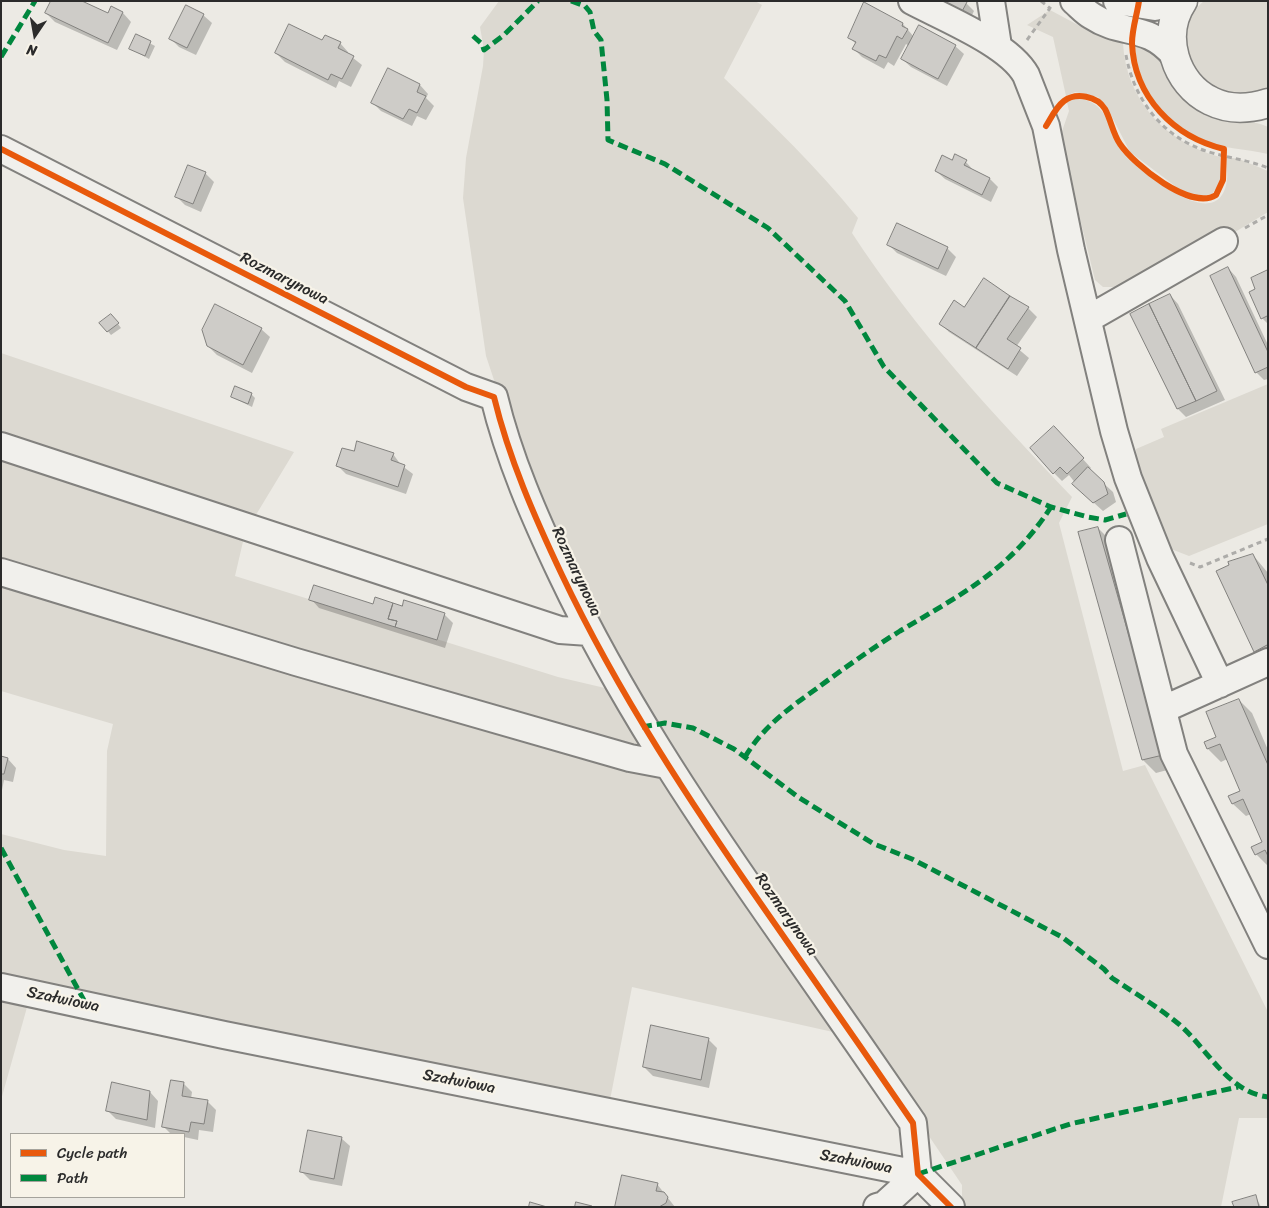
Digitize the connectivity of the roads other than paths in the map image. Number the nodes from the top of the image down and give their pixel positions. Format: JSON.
{"nodes":[{"id":1,"x":912,"y":1,"type":"edge"},
{"id":2,"x":991,"y":1,"type":"edge"},
{"id":3,"x":1117,"y":1,"type":"edge"},
{"id":4,"x":1178,"y":1,"type":"edge"},
{"id":5,"x":1183,"y":1,"type":"edge"},
{"id":6,"x":1062,"y":5,"type":"edge"},
{"id":7,"x":1174,"y":55,"type":"junction"},
{"id":8,"x":1012,"y":60,"type":"junction"},
{"id":9,"x":1268,"y":103,"type":"edge"},
{"id":10,"x":1239,"y":108,"type":"junction"},
{"id":11,"x":1268,"y":116,"type":"edge"},
{"id":12,"x":1,"y":149,"type":"edge"},
{"id":13,"x":1224,"y":241,"type":"dead end"},
{"id":14,"x":1088,"y":319,"type":"junction"},
{"id":15,"x":1,"y":446,"type":"edge"},
{"id":16,"x":1119,"y":540,"type":"dead end"},
{"id":17,"x":1,"y":572,"type":"edge"},
{"id":18,"x":589,"y":632,"type":"junction"},
{"id":19,"x":1268,"y":662,"type":"edge"},
{"id":20,"x":1220,"y":684,"type":"junction"},
{"id":21,"x":1164,"y":709,"type":"junction"},
{"id":22,"x":667,"y":765,"type":"junction"},
{"id":23,"x":1268,"y":945,"type":"edge"},
{"id":24,"x":1,"y":987,"type":"edge"},
{"id":25,"x":918,"y":1174,"type":"junction"},
{"id":26,"x":877,"y":1207,"type":"edge"},
{"id":27,"x":951,"y":1207,"type":"edge"}],
"edges":[{"from":1,"to":8,"type":"street"},
{"from":2,"to":8,"type":"street"},
{"from":3,"to":4,"type":"street"},
{"from":5,"to":7,"type":"main road"},
{"from":6,"to":7,"type":"street"},
{"from":7,"to":10,"type":"main road"},
{"from":8,"to":14,"type":"street"},
{"from":9,"to":10,"type":"main road"},
{"from":10,"to":11,"type":"main road"},
{"from":12,"to":18,"type":"street","name":"Rozmarynowa"},
{"from":13,"to":14,"type":"street"},
{"from":14,"to":20,"type":"street"},
{"from":15,"to":18,"type":"street"},
{"from":16,"to":21,"type":"street"},
{"from":17,"to":22,"type":"street"},
{"from":18,"to":22,"type":"street","name":"Rozmarynowa"},
{"from":19,"to":20,"type":"street"},
{"from":20,"to":21,"type":"street"},
{"from":21,"to":23,"type":"street"},
{"from":22,"to":25,"type":"street","name":"Rozmarynowa"},
{"from":24,"to":25,"type":"street","name":"Szałwiowa"},
{"from":25,"to":26,"type":"street"},
{"from":25,"to":27,"type":"street"}]}
